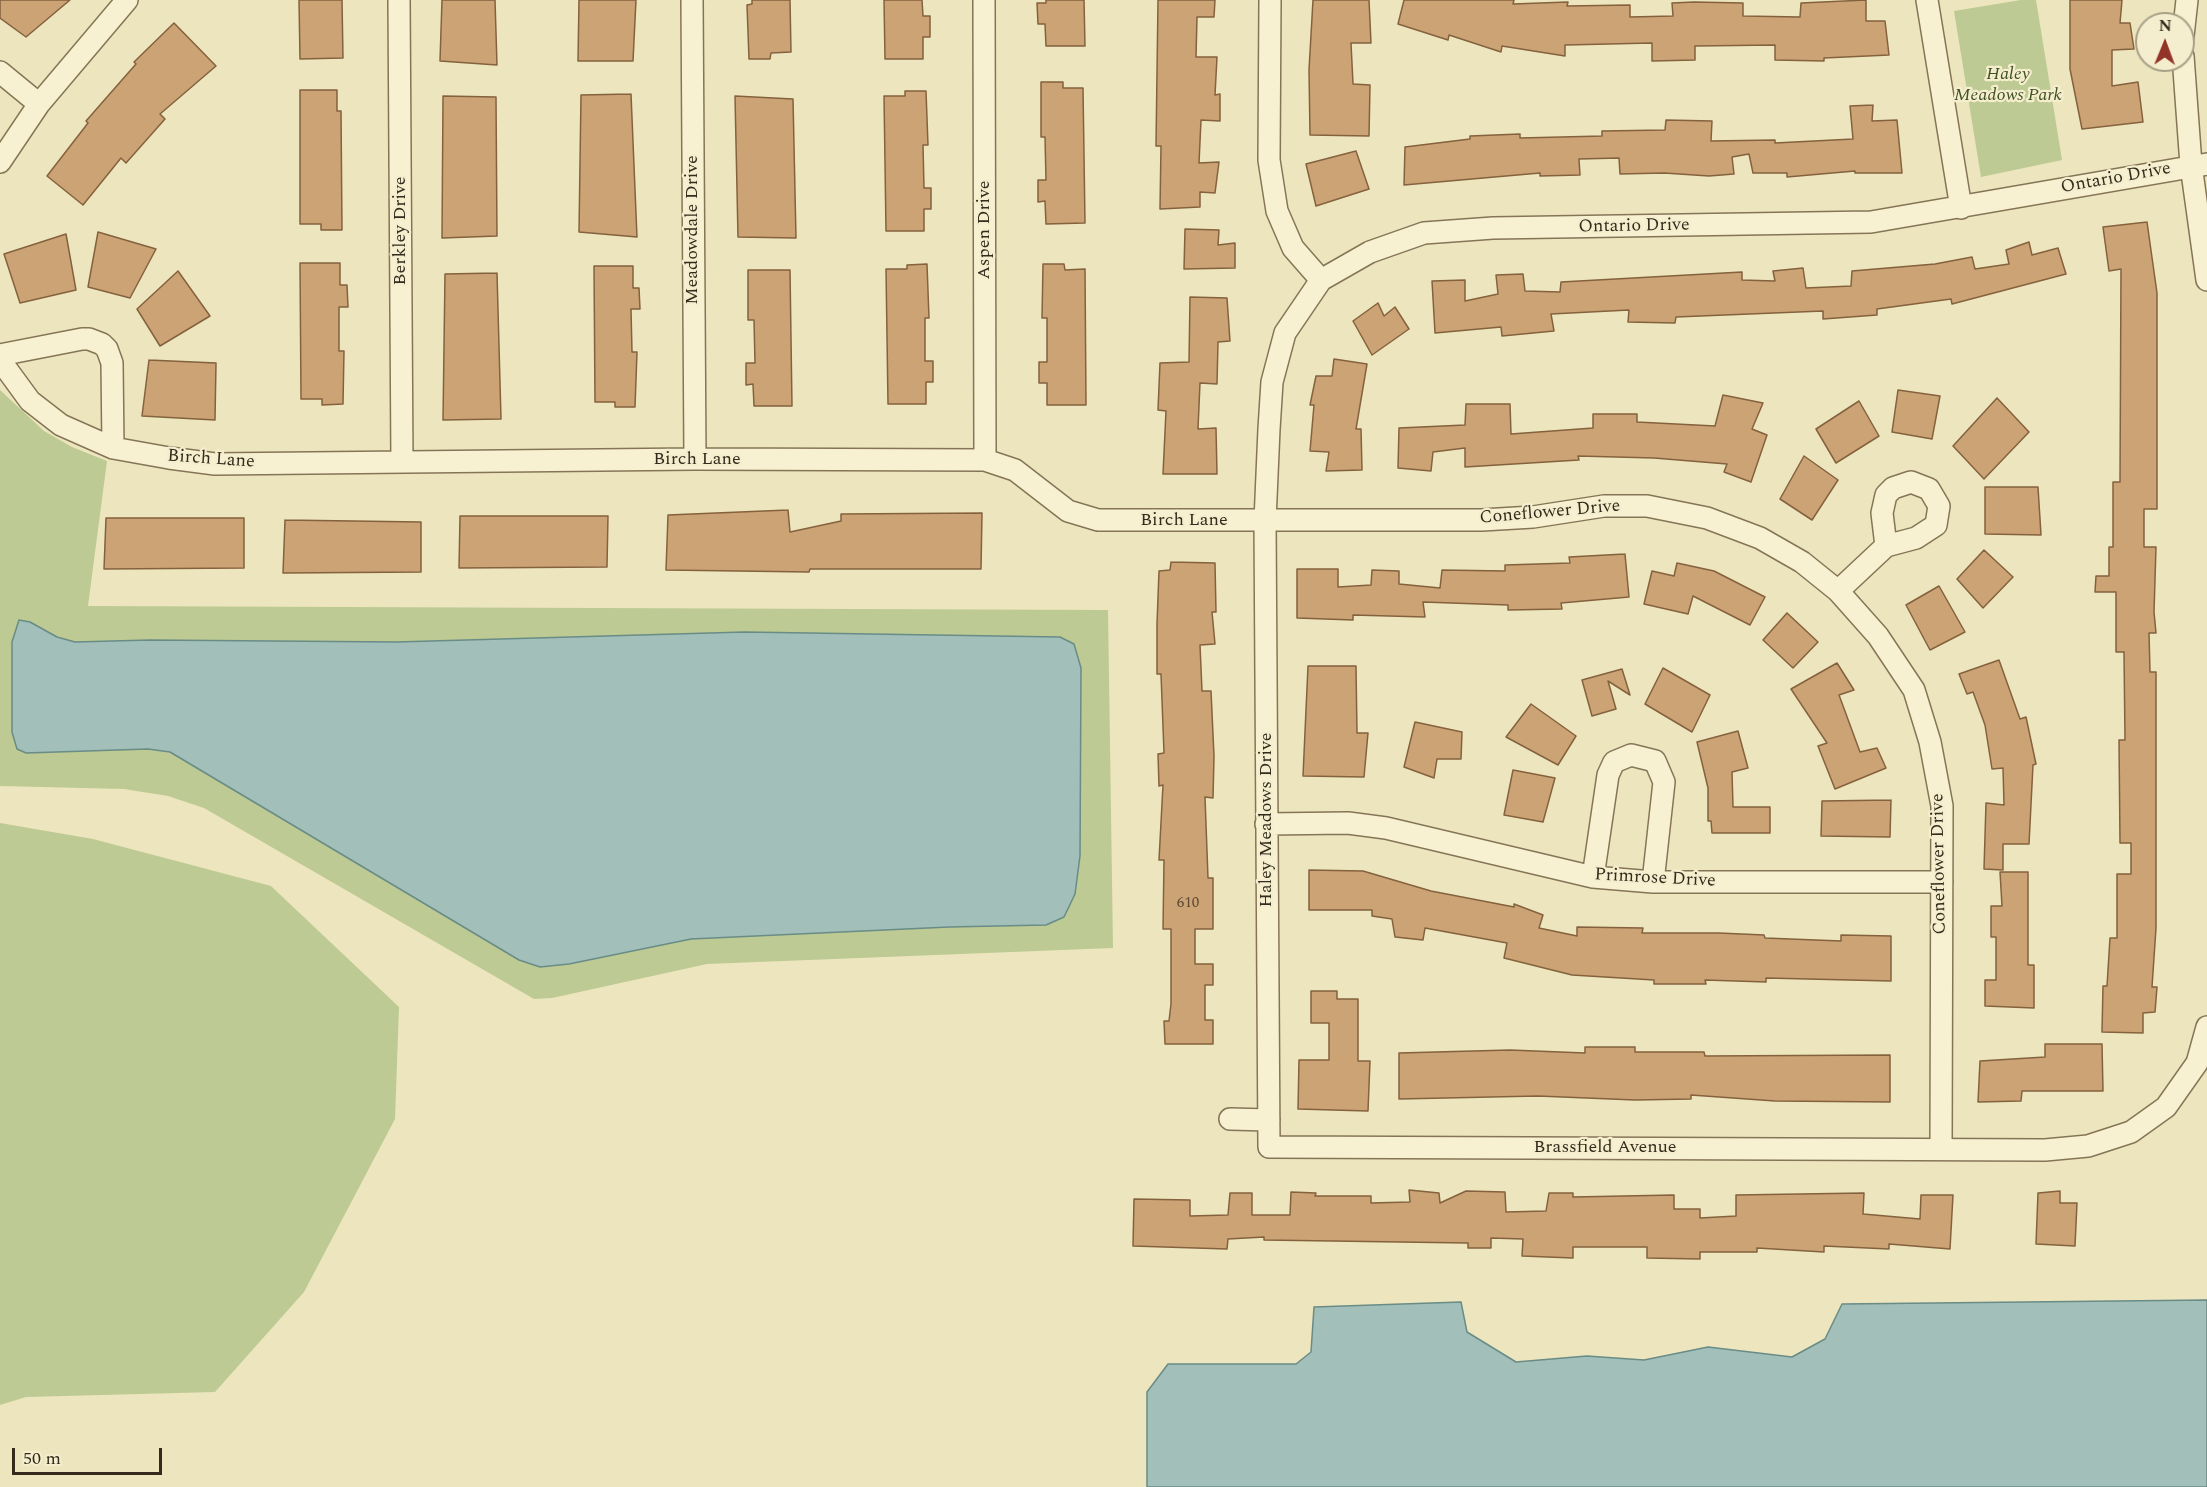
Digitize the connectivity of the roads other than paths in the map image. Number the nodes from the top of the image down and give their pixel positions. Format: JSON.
{"nodes":[{"id":1,"x":128,"y":0,"type":"edge"},
{"id":2,"x":399,"y":0,"type":"edge"},
{"id":3,"x":692,"y":0,"type":"edge"},
{"id":4,"x":984,"y":0,"type":"edge"},
{"id":5,"x":1270,"y":0,"type":"edge"},
{"id":6,"x":1928,"y":0,"type":"edge"},
{"id":7,"x":0,"y":72,"type":"edge"},
{"id":8,"x":2185,"y":72,"type":"edge"},
{"id":9,"x":39,"y":104,"type":"junction"},
{"id":10,"x":0,"y":162,"type":"edge"},
{"id":11,"x":2199,"y":165,"type":"edge"},
{"id":12,"x":1961,"y":208,"type":"junction"},
{"id":13,"x":1321,"y":280,"type":"junction"},
{"id":14,"x":2207,"y":280,"type":"edge"},
{"id":15,"x":0,"y":355,"type":"edge"},
{"id":16,"x":0,"y":360,"type":"edge"},
{"id":17,"x":113,"y":448,"type":"junction"},
{"id":18,"x":695,"y":459,"type":"junction"},
{"id":19,"x":985,"y":460,"type":"junction"},
{"id":20,"x":402,"y":462,"type":"junction"},
{"id":21,"x":1265,"y":521,"type":"junction"},
{"id":22,"x":1886,"y":546,"type":"dead end"},
{"id":23,"x":1838,"y":591,"type":"junction"},
{"id":24,"x":1266,"y":824,"type":"junction"},
{"id":25,"x":1593,"y":877,"type":"junction"},
{"id":26,"x":1653,"y":882,"type":"junction"},
{"id":27,"x":1942,"y":882,"type":"junction"},
{"id":28,"x":2207,"y":1027,"type":"edge"},
{"id":29,"x":1230,"y":1119,"type":"dead end"},
{"id":30,"x":1269,"y":1120,"type":"junction"},
{"id":31,"x":1269,"y":1147,"type":"joint"},
{"id":32,"x":1941,"y":1149,"type":"junction"}],
"edges":[{"from":1,"to":9,"type":"street"},
{"from":2,"to":20,"type":"street","name":"Berkley Drive"},
{"from":3,"to":18,"type":"street","name":"Meadowdale Drive"},
{"from":4,"to":19,"type":"street","name":"Aspen Drive"},
{"from":5,"to":13,"type":"street"},
{"from":6,"to":12,"type":"street"},
{"from":7,"to":9,"type":"street"},
{"from":8,"to":11,"type":"street"},
{"from":9,"to":10,"type":"street"},
{"from":11,"to":12,"type":"street","name":"Ontario Drive"},
{"from":11,"to":14,"type":"street"},
{"from":12,"to":13,"type":"street","name":"Ontario Drive"},
{"from":13,"to":21,"type":"street","name":"Ontario Drive"},
{"from":15,"to":17,"type":"street"},
{"from":16,"to":17,"type":"street","name":"Birch Lane"},
{"from":17,"to":20,"type":"street","name":"Birch Lane"},
{"from":18,"to":19,"type":"street","name":"Birch Lane"},
{"from":18,"to":20,"type":"street","name":"Birch Lane"},
{"from":19,"to":21,"type":"street","name":"Birch Lane"},
{"from":21,"to":23,"type":"street","name":"Coneflower Drive"},
{"from":21,"to":24,"type":"street","name":"Haley Meadows Drive"},
{"from":22,"to":23,"type":"street"},
{"from":23,"to":27,"type":"street","name":"Coneflower Drive"},
{"from":24,"to":25,"type":"street","name":"Primrose Drive"},
{"from":24,"to":30,"type":"street","name":"Haley Meadows Drive"},
{"from":25,"to":26,"type":"street","name":"Primrose Drive"},
{"from":25,"to":26,"type":"street"},
{"from":26,"to":27,"type":"street","name":"Primrose Drive"},
{"from":27,"to":32,"type":"street","name":"Coneflower Drive"},
{"from":28,"to":32,"type":"street","name":"Brassfield Avenue"},
{"from":29,"to":30,"type":"street"},
{"from":30,"to":31,"type":"street","name":"Haley Meadows Drive"},
{"from":31,"to":32,"type":"street","name":"Brassfield Avenue"}]}
